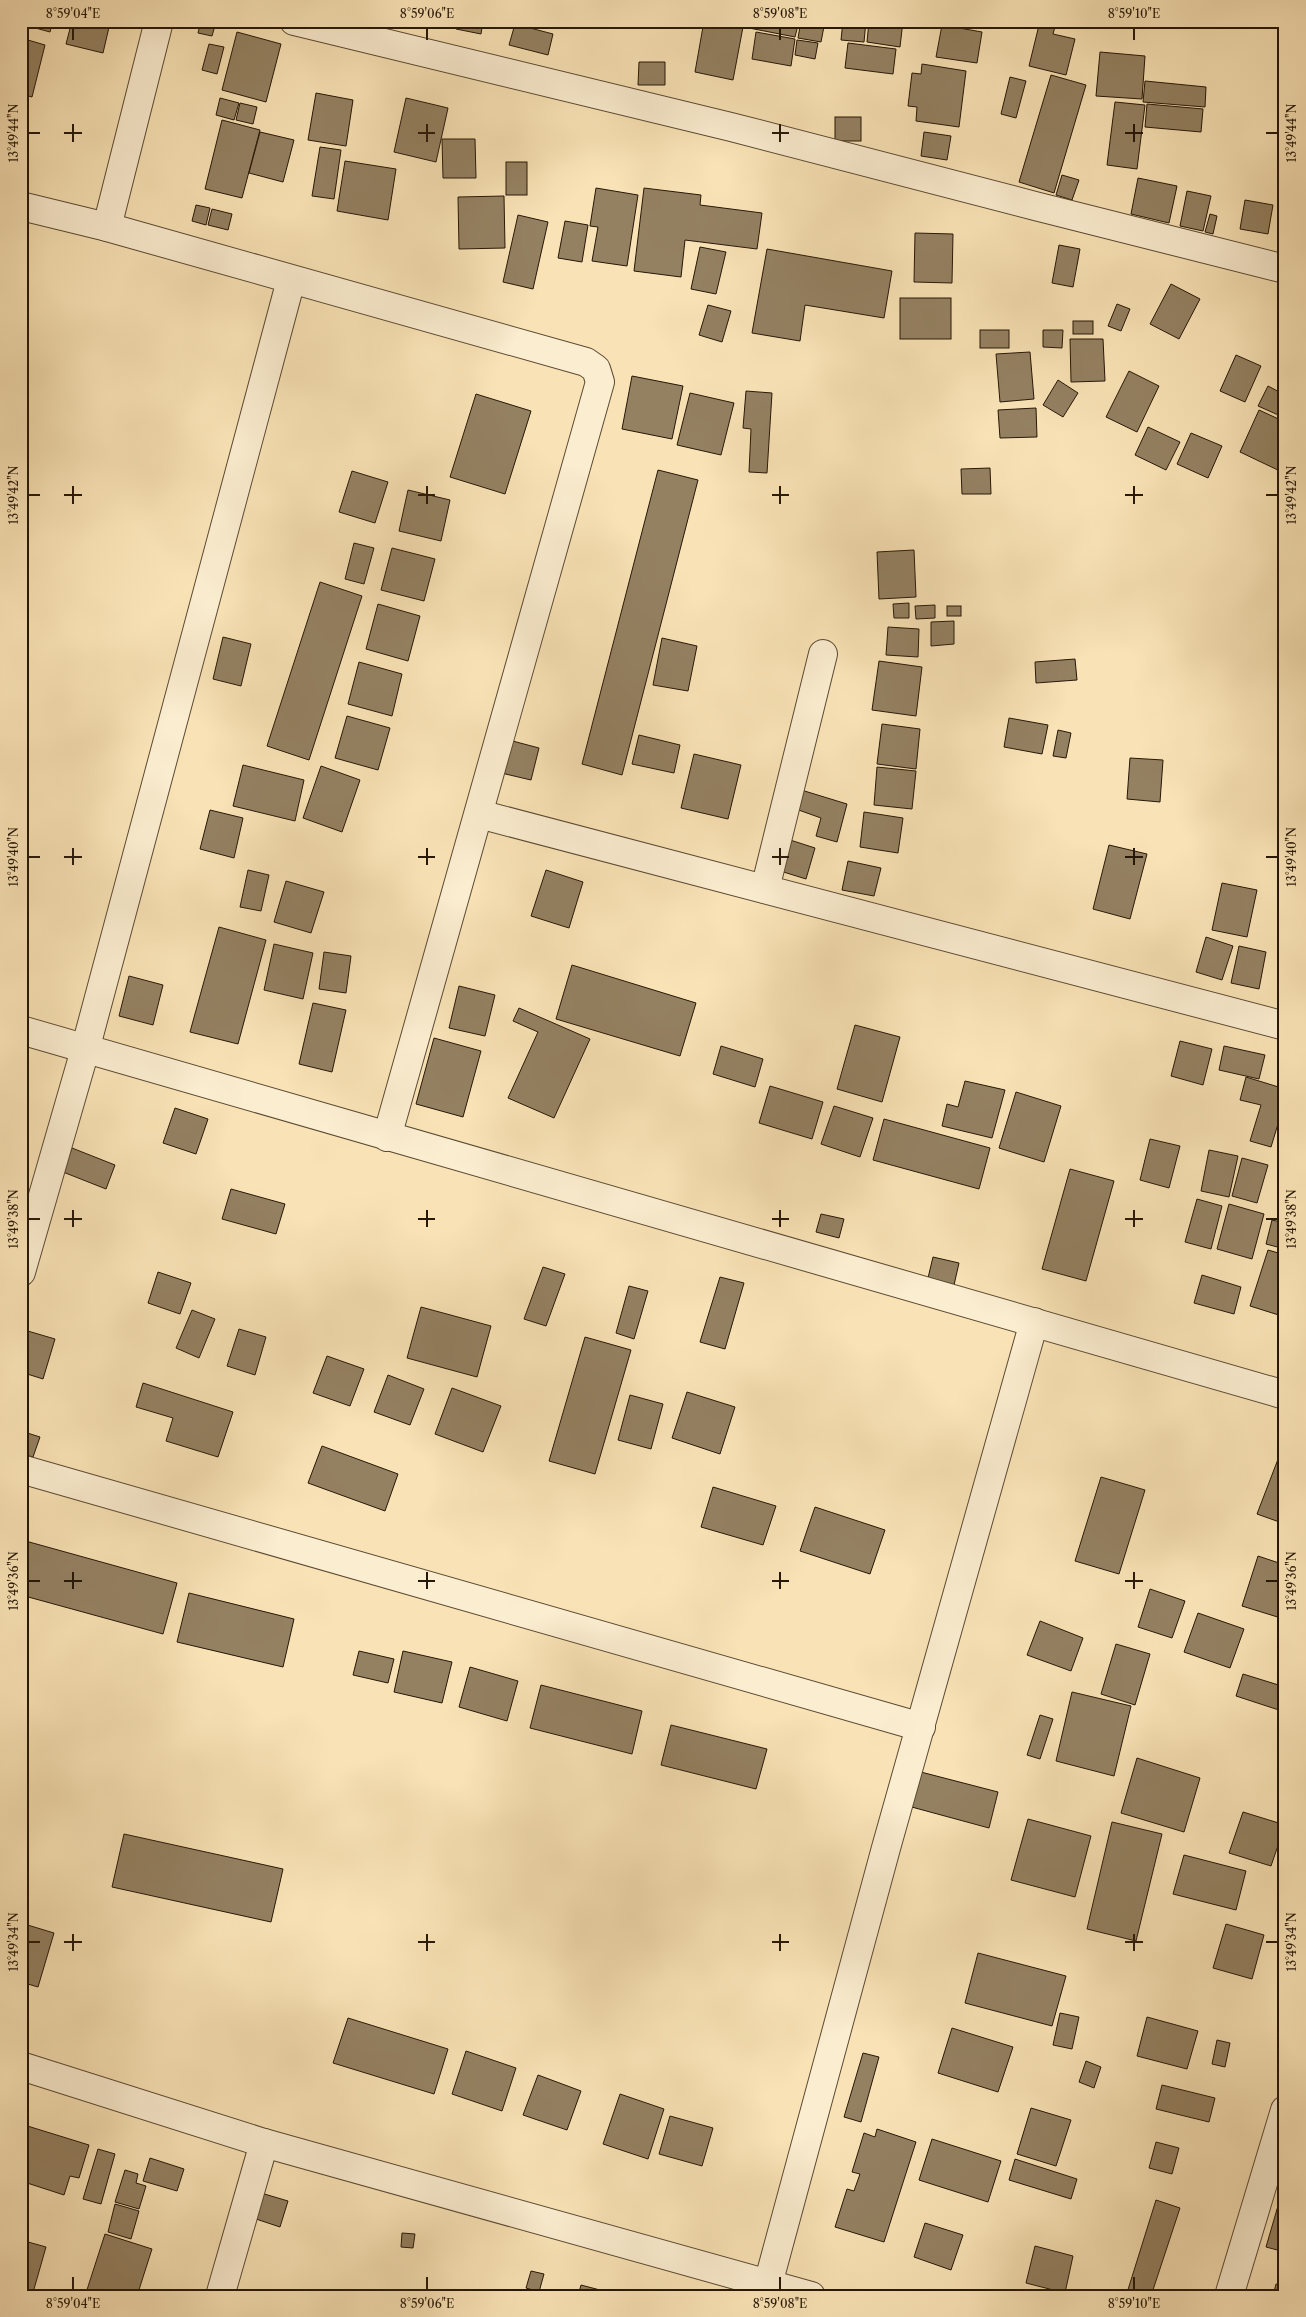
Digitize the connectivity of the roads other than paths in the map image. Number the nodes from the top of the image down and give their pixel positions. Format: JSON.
{"nodes":[{"id":1,"x":159,"y":21,"type":"edge"},
{"id":2,"x":294,"y":21,"type":"edge"},
{"id":3,"x":21,"y":206,"type":"edge"},
{"id":4,"x":107,"y":227,"type":"junction"},
{"id":5,"x":1285,"y":269,"type":"edge"},
{"id":6,"x":291,"y":280,"type":"junction"},
{"id":7,"x":823,"y":654,"type":"dead end"},
{"id":8,"x":479,"y":814,"type":"junction"},
{"id":9,"x":765,"y":889,"type":"junction"},
{"id":10,"x":1285,"y":1026,"type":"edge"},
{"id":11,"x":21,"y":1030,"type":"edge"},
{"id":12,"x":86,"y":1050,"type":"junction"},
{"id":13,"x":387,"y":1137,"type":"junction"},
{"id":14,"x":21,"y":1272,"type":"edge"},
{"id":15,"x":1034,"y":1322,"type":"junction"},
{"id":16,"x":1285,"y":1395,"type":"edge"},
{"id":17,"x":21,"y":1469,"type":"edge"},
{"id":18,"x":921,"y":1727,"type":"junction"},
{"id":19,"x":21,"y":2066,"type":"edge"},
{"id":20,"x":1285,"y":2110,"type":"edge"},
{"id":21,"x":264,"y":2142,"type":"junction"},
{"id":22,"x":768,"y":2284,"type":"junction"},
{"id":23,"x":220,"y":2296,"type":"edge"},
{"id":24,"x":811,"y":2296,"type":"edge"},
{"id":25,"x":1229,"y":2296,"type":"edge"}],
"edges":[{"from":1,"to":4,"type":"street"},
{"from":2,"to":5,"type":"street"},
{"from":3,"to":4,"type":"street"},
{"from":4,"to":6,"type":"street"},
{"from":6,"to":8,"type":"street"},
{"from":6,"to":12,"type":"street"},
{"from":7,"to":9,"type":"street"},
{"from":8,"to":9,"type":"street"},
{"from":8,"to":13,"type":"street"},
{"from":9,"to":10,"type":"street"},
{"from":11,"to":12,"type":"street"},
{"from":12,"to":13,"type":"street"},
{"from":12,"to":14,"type":"street"},
{"from":13,"to":15,"type":"street"},
{"from":15,"to":16,"type":"street"},
{"from":15,"to":18,"type":"street"},
{"from":17,"to":18,"type":"street"},
{"from":18,"to":22,"type":"street"},
{"from":19,"to":21,"type":"street"},
{"from":20,"to":25,"type":"street"},
{"from":21,"to":22,"type":"street"},
{"from":21,"to":23,"type":"street"},
{"from":22,"to":24,"type":"street"}]}
